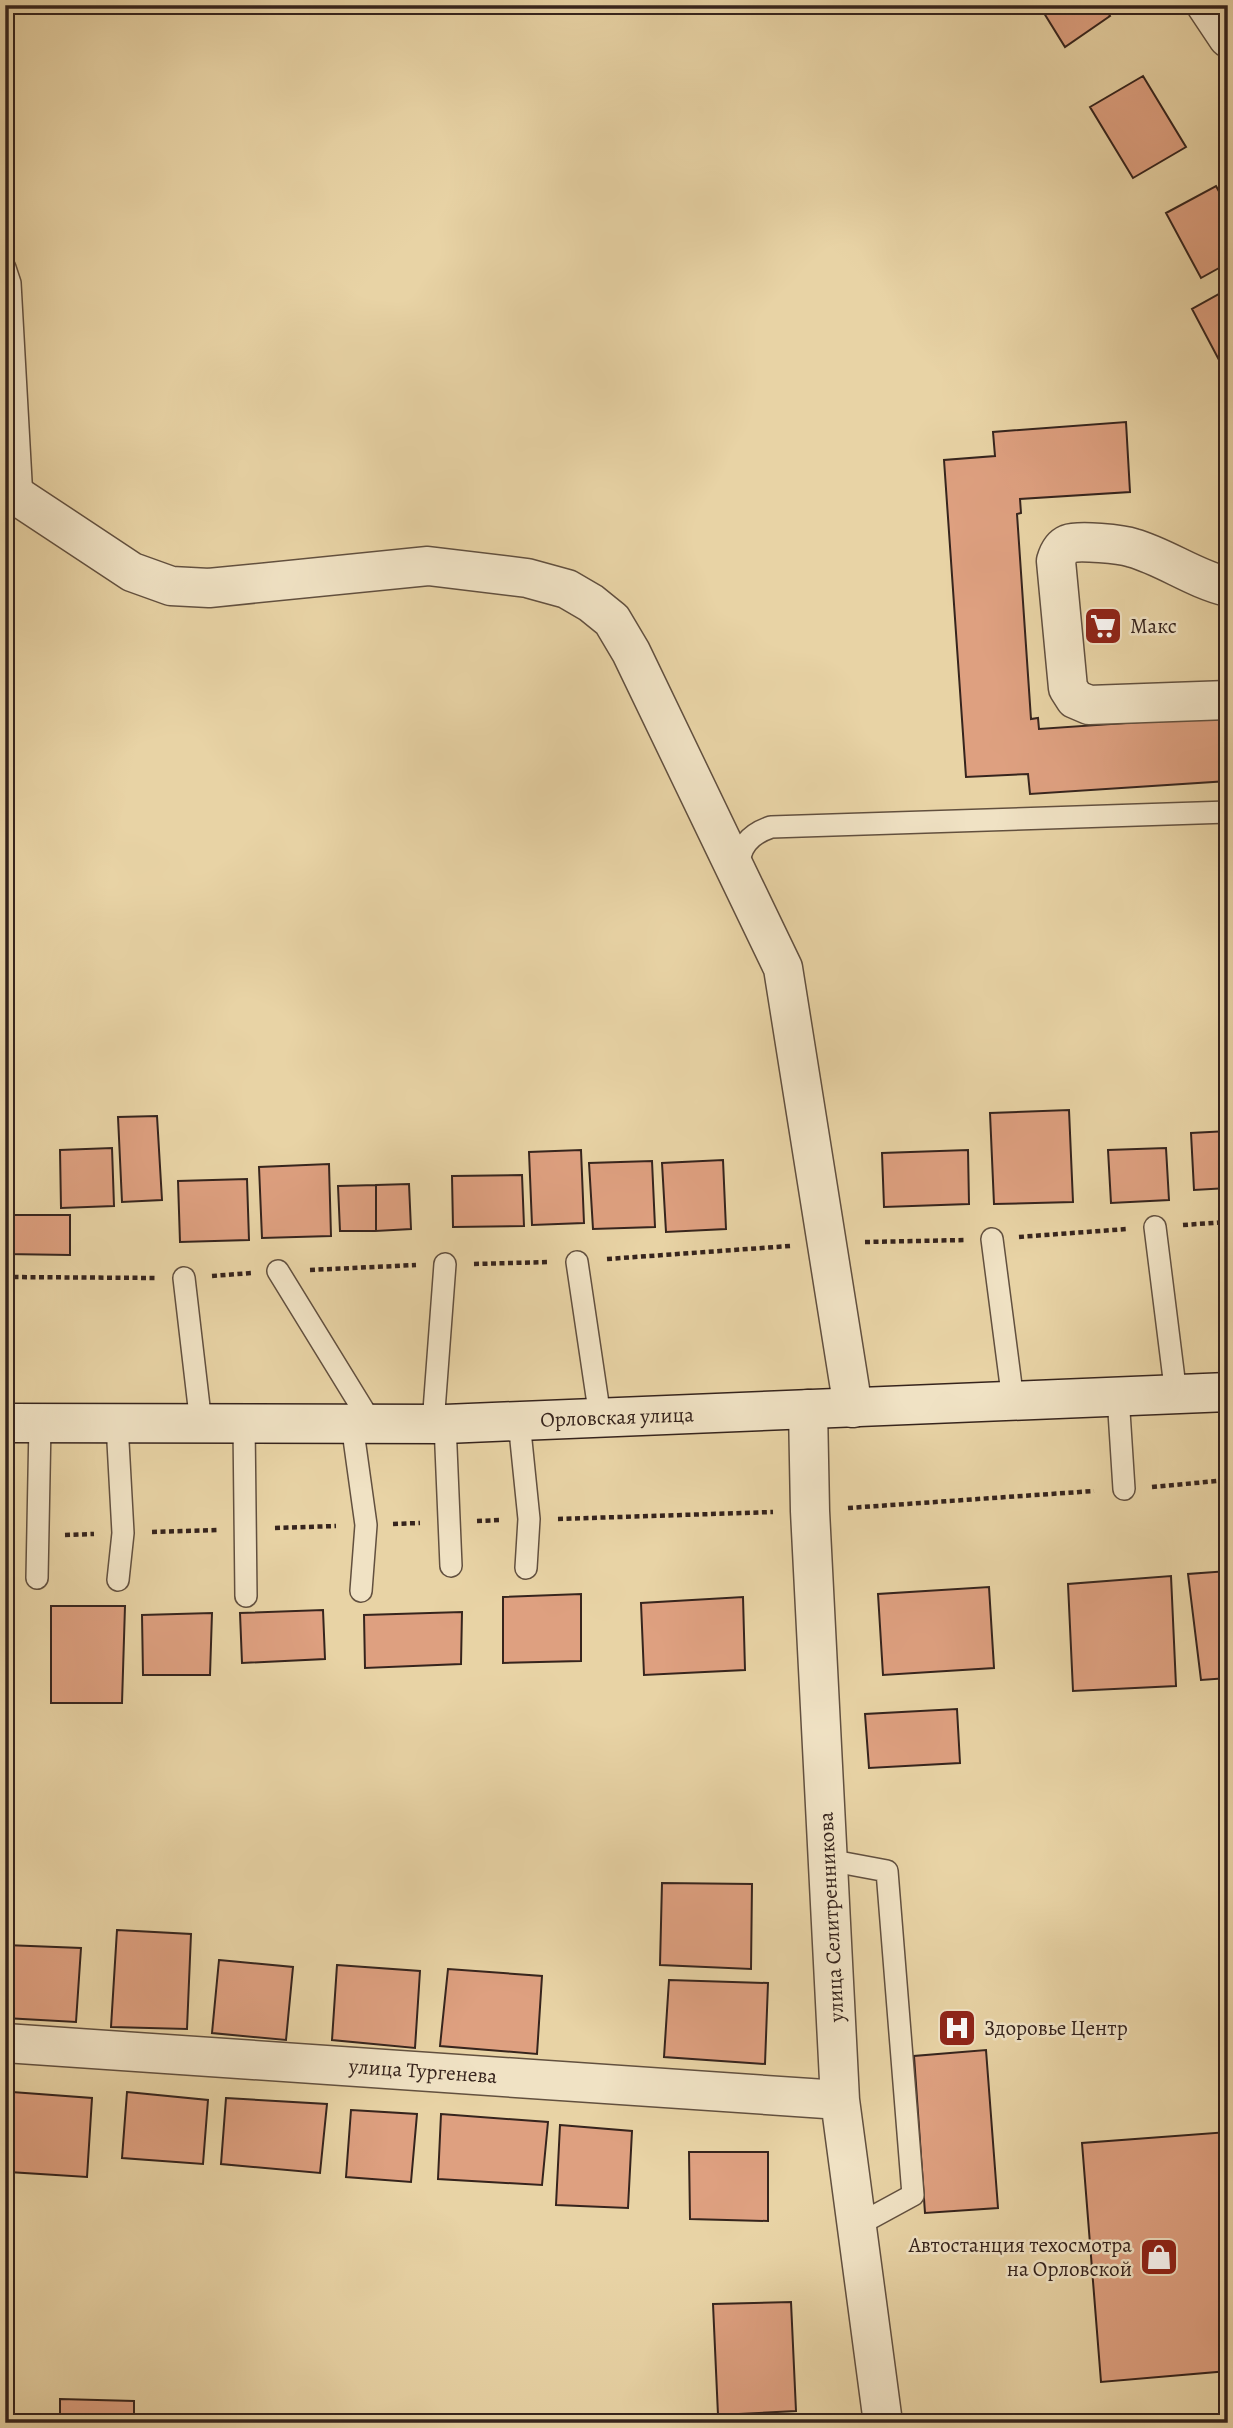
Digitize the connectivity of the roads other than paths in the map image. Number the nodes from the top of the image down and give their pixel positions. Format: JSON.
{"nodes":[{"id":1,"x":1206,"y":5,"type":"edge"},
{"id":2,"x":1228,"y":38,"type":"edge"},
{"id":3,"x":5,"y":268,"type":"edge"},
{"id":4,"x":14,"y":494,"type":"edge"},
{"id":5,"x":1228,"y":587,"type":"edge"},
{"id":6,"x":1228,"y":700,"type":"edge"},
{"id":7,"x":1228,"y":812,"type":"edge"},
{"id":8,"x":740,"y":878,"type":"junction"},
{"id":9,"x":1155,"y":1227,"type":"road end"},
{"id":10,"x":992,"y":1239,"type":"road end"},
{"id":11,"x":577,"y":1262,"type":"dead end"},
{"id":12,"x":446,"y":1264,"type":"dead end"},
{"id":13,"x":278,"y":1271,"type":"dead end"},
{"id":14,"x":184,"y":1278,"type":"dead end"},
{"id":15,"x":1228,"y":1392,"type":"edge"},
{"id":16,"x":1176,"y":1395,"type":"junction"},
{"id":17,"x":1118,"y":1396,"type":"junction"},
{"id":18,"x":1013,"y":1401,"type":"junction"},
{"id":19,"x":853,"y":1408,"type":"junction"},
{"id":20,"x":808,"y":1409,"type":"junction"},
{"id":21,"x":600,"y":1418,"type":"junction"},
{"id":22,"x":519,"y":1421,"type":"junction"},
{"id":23,"x":23,"y":1423,"type":"edge"},
{"id":24,"x":117,"y":1424,"type":"junction"},
{"id":25,"x":201,"y":1424,"type":"junction"},
{"id":26,"x":244,"y":1424,"type":"junction"},
{"id":27,"x":362,"y":1424,"type":"junction"},
{"id":28,"x":439,"y":1424,"type":"junction"},
{"id":29,"x":1124,"y":1489,"type":"road end"},
{"id":30,"x":451,"y":1566,"type":"dead end"},
{"id":31,"x":526,"y":1568,"type":"dead end"},
{"id":32,"x":37,"y":1578,"type":"dead end"},
{"id":33,"x":118,"y":1580,"type":"dead end"},
{"id":34,"x":361,"y":1591,"type":"dead end"},
{"id":35,"x":246,"y":1595,"type":"dead end"},
{"id":36,"x":828,"y":1860,"type":"junction"},
{"id":37,"x":5,"y":2043,"type":"edge"},
{"id":38,"x":840,"y":2099,"type":"junction"},
{"id":39,"x":856,"y":2226,"type":"junction"},
{"id":40,"x":883,"y":2423,"type":"edge"}],
"edges":[{"from":1,"to":2,"type":"street"},
{"from":3,"to":4,"type":"lane"},
{"from":4,"to":8,"type":"street"},
{"from":5,"to":6,"type":"street"},
{"from":7,"to":8,"type":"lane"},
{"from":8,"to":19,"type":"street"},
{"from":9,"to":16,"type":"lane"},
{"from":10,"to":18,"type":"lane"},
{"from":11,"to":21,"type":"lane"},
{"from":12,"to":28,"type":"lane"},
{"from":13,"to":27,"type":"lane"},
{"from":14,"to":25,"type":"lane"},
{"from":15,"to":16,"type":"street","name":"Орловская улица"},
{"from":16,"to":17,"type":"street","name":"Орловская улица"},
{"from":17,"to":18,"type":"street","name":"Орловская улица"},
{"from":17,"to":29,"type":"lane"},
{"from":18,"to":19,"type":"street","name":"Орловская улица"},
{"from":19,"to":20,"type":"street","name":"Орловская улица"},
{"from":20,"to":21,"type":"street","name":"Орловская улица"},
{"from":20,"to":36,"type":"street","name":"улица Селитренникова"},
{"from":21,"to":22,"type":"street","name":"Орловская улица"},
{"from":22,"to":28,"type":"street","name":"Орловская улица"},
{"from":22,"to":31,"type":"lane"},
{"from":23,"to":24,"type":"street","name":"Орловская улица"},
{"from":23,"to":32,"type":"lane"},
{"from":24,"to":25,"type":"street","name":"Орловская улица"},
{"from":24,"to":33,"type":"lane"},
{"from":25,"to":26,"type":"street","name":"Орловская улица"},
{"from":26,"to":27,"type":"street","name":"Орловская улица"},
{"from":26,"to":35,"type":"lane"},
{"from":27,"to":28,"type":"street","name":"Орловская улица"},
{"from":27,"to":34,"type":"lane"},
{"from":28,"to":30,"type":"lane"},
{"from":36,"to":38,"type":"street","name":"улица Селитренникова"},
{"from":36,"to":39,"type":"lane"},
{"from":37,"to":38,"type":"street","name":"улица Тургенева"},
{"from":38,"to":39,"type":"street","name":"улица Селитренникова"},
{"from":39,"to":40,"type":"street","name":"улица Селитренникова"}]}
